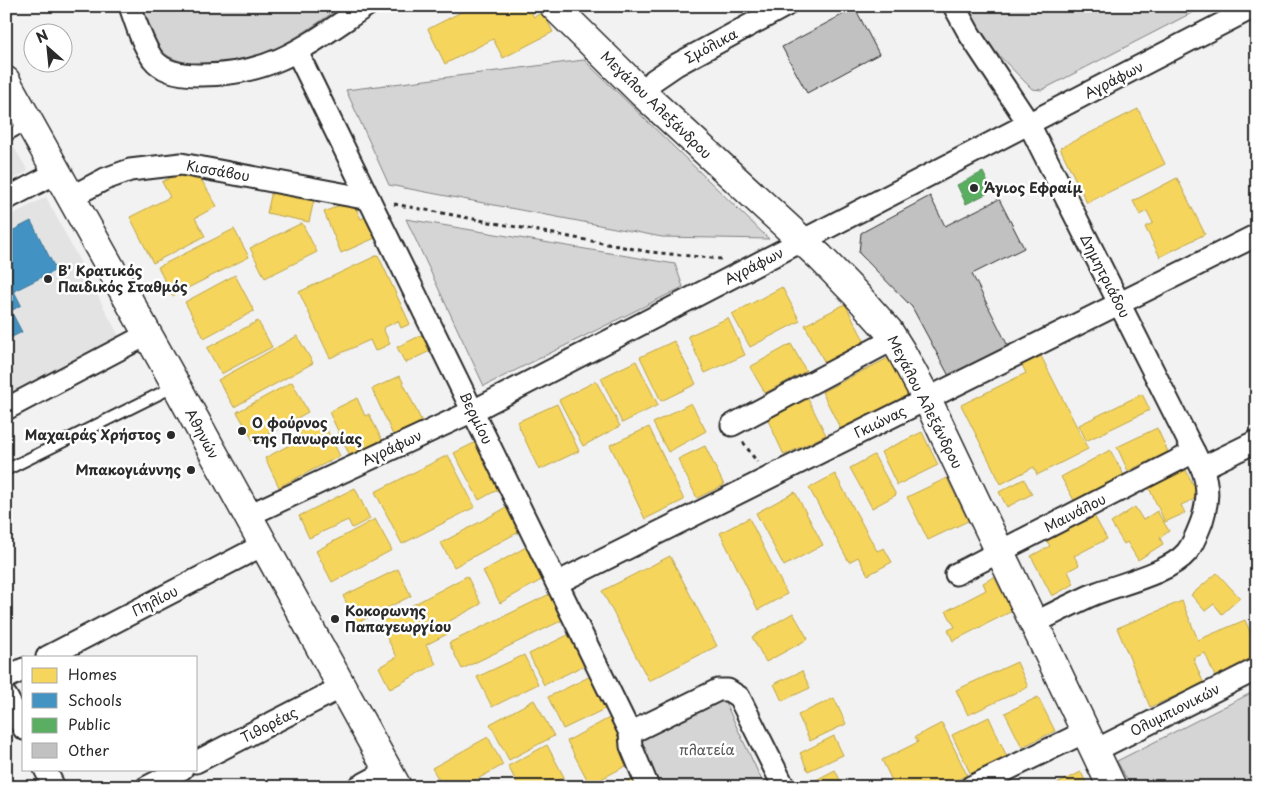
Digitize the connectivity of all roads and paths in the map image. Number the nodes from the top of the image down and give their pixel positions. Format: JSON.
{"nodes":[{"id":1,"x":130,"y":6,"type":"edge"},
{"id":2,"x":366,"y":6,"type":"edge"},
{"id":3,"x":554,"y":6,"type":"edge"},
{"id":4,"x":785,"y":6,"type":"edge"},
{"id":5,"x":954,"y":6,"type":"edge"},
{"id":6,"x":1256,"y":6,"type":"edge"},
{"id":7,"x":297,"y":52,"type":"junction"},
{"id":8,"x":6,"y":81,"type":"edge"},
{"id":9,"x":642,"y":93,"type":"junction"},
{"id":10,"x":30,"y":122,"type":"junction"},
{"id":11,"x":1028,"y":124,"type":"junction"},
{"id":12,"x":6,"y":136,"type":"edge"},
{"id":13,"x":58,"y":172,"type":"junction"},
{"id":14,"x":71,"y":197,"type":"junction"},
{"id":15,"x":6,"y":199,"type":"edge"},
{"id":16,"x":369,"y":199,"type":"junction"},
{"id":17,"x":1257,"y":235,"type":"edge"},
{"id":18,"x":802,"y":241,"type":"junction"},
{"id":19,"x":759,"y":263,"type":"junction"},
{"id":20,"x":1119,"y":303,"type":"junction"},
{"id":21,"x":148,"y":334,"type":"junction"},
{"id":22,"x":894,"y":339,"type":"junction"},
{"id":23,"x":176,"y":385,"type":"junction"},
{"id":24,"x":927,"y":399,"type":"junction"},
{"id":25,"x":6,"y":409,"type":"edge"},
{"id":26,"x":473,"y":411,"type":"junction"},
{"id":27,"x":732,"y":425,"type":"joint"},
{"id":28,"x":1257,"y":441,"type":"edge"},
{"id":29,"x":1198,"y":460,"type":"junction"},
{"id":30,"x":6,"y":470,"type":"edge"},
{"id":31,"x":766,"y":477,"type":"junction"},
{"id":32,"x":247,"y":516,"type":"junction"},
{"id":33,"x":263,"y":545,"type":"junction"},
{"id":34,"x":1000,"y":552,"type":"junction"},
{"id":35,"x":956,"y":574,"type":"dead end"},
{"id":36,"x":556,"y":582,"type":"junction"},
{"id":37,"x":1034,"y":623,"type":"junction"},
{"id":38,"x":49,"y":656,"type":"edge"},
{"id":39,"x":22,"y":669,"type":"edge"},
{"id":40,"x":1257,"y":669,"type":"edge"},
{"id":41,"x":6,"y":678,"type":"edge"},
{"id":42,"x":342,"y":687,"type":"junction"},
{"id":43,"x":6,"y":696,"type":"edge"},
{"id":44,"x":22,"y":725,"type":"edge"},
{"id":45,"x":630,"y":733,"type":"junction"},
{"id":46,"x":1090,"y":742,"type":"junction"},
{"id":47,"x":198,"y":761,"type":"edge"},
{"id":48,"x":46,"y":770,"type":"edge"},
{"id":49,"x":180,"y":770,"type":"edge"},
{"id":50,"x":393,"y":779,"type":"edge"},
{"id":51,"x":54,"y":787,"type":"edge"},
{"id":52,"x":147,"y":787,"type":"edge"},
{"id":53,"x":358,"y":787,"type":"edge"},
{"id":54,"x":648,"y":787,"type":"edge"},
{"id":55,"x":784,"y":787,"type":"edge"},
{"id":56,"x":971,"y":787,"type":"edge"},
{"id":57,"x":1112,"y":787,"type":"edge"}],
"edges":[{"from":1,"to":7,"type":"street"},
{"from":2,"to":7,"type":"street"},
{"from":3,"to":9,"type":"street","name":"Μεγάλου Αλεξάνδρου"},
{"from":4,"to":9,"type":"street","name":"Σμόλικα"},
{"from":5,"to":11,"type":"street","name":"Δημητριάδου"},
{"from":6,"to":11,"type":"street","name":"Αγράφων"},
{"from":7,"to":16,"type":"street","name":"Βερμίου"},
{"from":8,"to":10,"type":"street","name":"Αθηνών"},
{"from":9,"to":18,"type":"street","name":"Μεγάλου Αλεξάνδρου"},
{"from":10,"to":12,"type":"lane"},
{"from":10,"to":13,"type":"street","name":"Αθηνών"},
{"from":11,"to":18,"type":"street","name":"Αγράφων"},
{"from":11,"to":20,"type":"street","name":"Δημητριάδου"},
{"from":13,"to":14,"type":"street","name":"Αθηνών"},
{"from":13,"to":15,"type":"street"},
{"from":14,"to":16,"type":"street","name":"Κισσάβου"},
{"from":14,"to":21,"type":"street","name":"Αθηνών"},
{"from":16,"to":19,"type":"path"},
{"from":16,"to":26,"type":"street","name":"Βερμίου"},
{"from":17,"to":20,"type":"street","name":"Γκιώνας"},
{"from":18,"to":19,"type":"street","name":"Αγράφων"},
{"from":18,"to":22,"type":"street","name":"Μεγάλου Αλεξάνδρου"},
{"from":19,"to":26,"type":"street","name":"Αγράφων"},
{"from":20,"to":24,"type":"street","name":"Γκιώνας"},
{"from":20,"to":29,"type":"street","name":"Δημητριάδου"},
{"from":21,"to":23,"type":"street","name":"Αθηνών"},
{"from":21,"to":25,"type":"street"},
{"from":22,"to":24,"type":"street","name":"Μεγάλου Αλεξάνδρου"},
{"from":22,"to":27,"type":"street"},
{"from":23,"to":30,"type":"lane"},
{"from":23,"to":32,"type":"street","name":"Αθηνών"},
{"from":24,"to":31,"type":"street","name":"Γκιώνας"},
{"from":24,"to":34,"type":"street","name":"Μεγάλου Αλεξάνδρου"},
{"from":26,"to":32,"type":"street","name":"Αγράφων"},
{"from":26,"to":36,"type":"street","name":"Βερμίου"},
{"from":27,"to":31,"type":"path"},
{"from":28,"to":29,"type":"street","name":"Μαινάλου"},
{"from":29,"to":34,"type":"street","name":"Μαινάλου"},
{"from":29,"to":37,"type":"street","name":"Δημητριάδου"},
{"from":31,"to":36,"type":"street","name":"Γκιώνας"},
{"from":32,"to":33,"type":"street","name":"Αθηνών"},
{"from":33,"to":38,"type":"street","name":"Πηλίου"},
{"from":33,"to":42,"type":"street","name":"Αθηνών"},
{"from":34,"to":35,"type":"street","name":"Μαινάλου"},
{"from":34,"to":37,"type":"street","name":"Μεγάλου Αλεξάνδρου"},
{"from":36,"to":45,"type":"street","name":"Βερμίου"},
{"from":37,"to":46,"type":"street","name":"Μεγάλου Αλεξάνδρου"},
{"from":39,"to":41,"type":"street"},
{"from":40,"to":46,"type":"street","name":"Ολυμπιονικών"},
{"from":42,"to":47,"type":"street","name":"Τιθορέας"},
{"from":42,"to":50,"type":"street","name":"Αθηνών"},
{"from":43,"to":44,"type":"street"},
{"from":45,"to":54,"type":"street","name":"Βερμίου"},
{"from":45,"to":55,"type":"street"},
{"from":46,"to":56,"type":"street","name":"Ολυμπιονικών"},
{"from":46,"to":57,"type":"street","name":"Μεγάλου Αλεξάνδρου"},
{"from":48,"to":51,"type":"street"},
{"from":49,"to":52,"type":"street"},
{"from":50,"to":53,"type":"street"}]}
